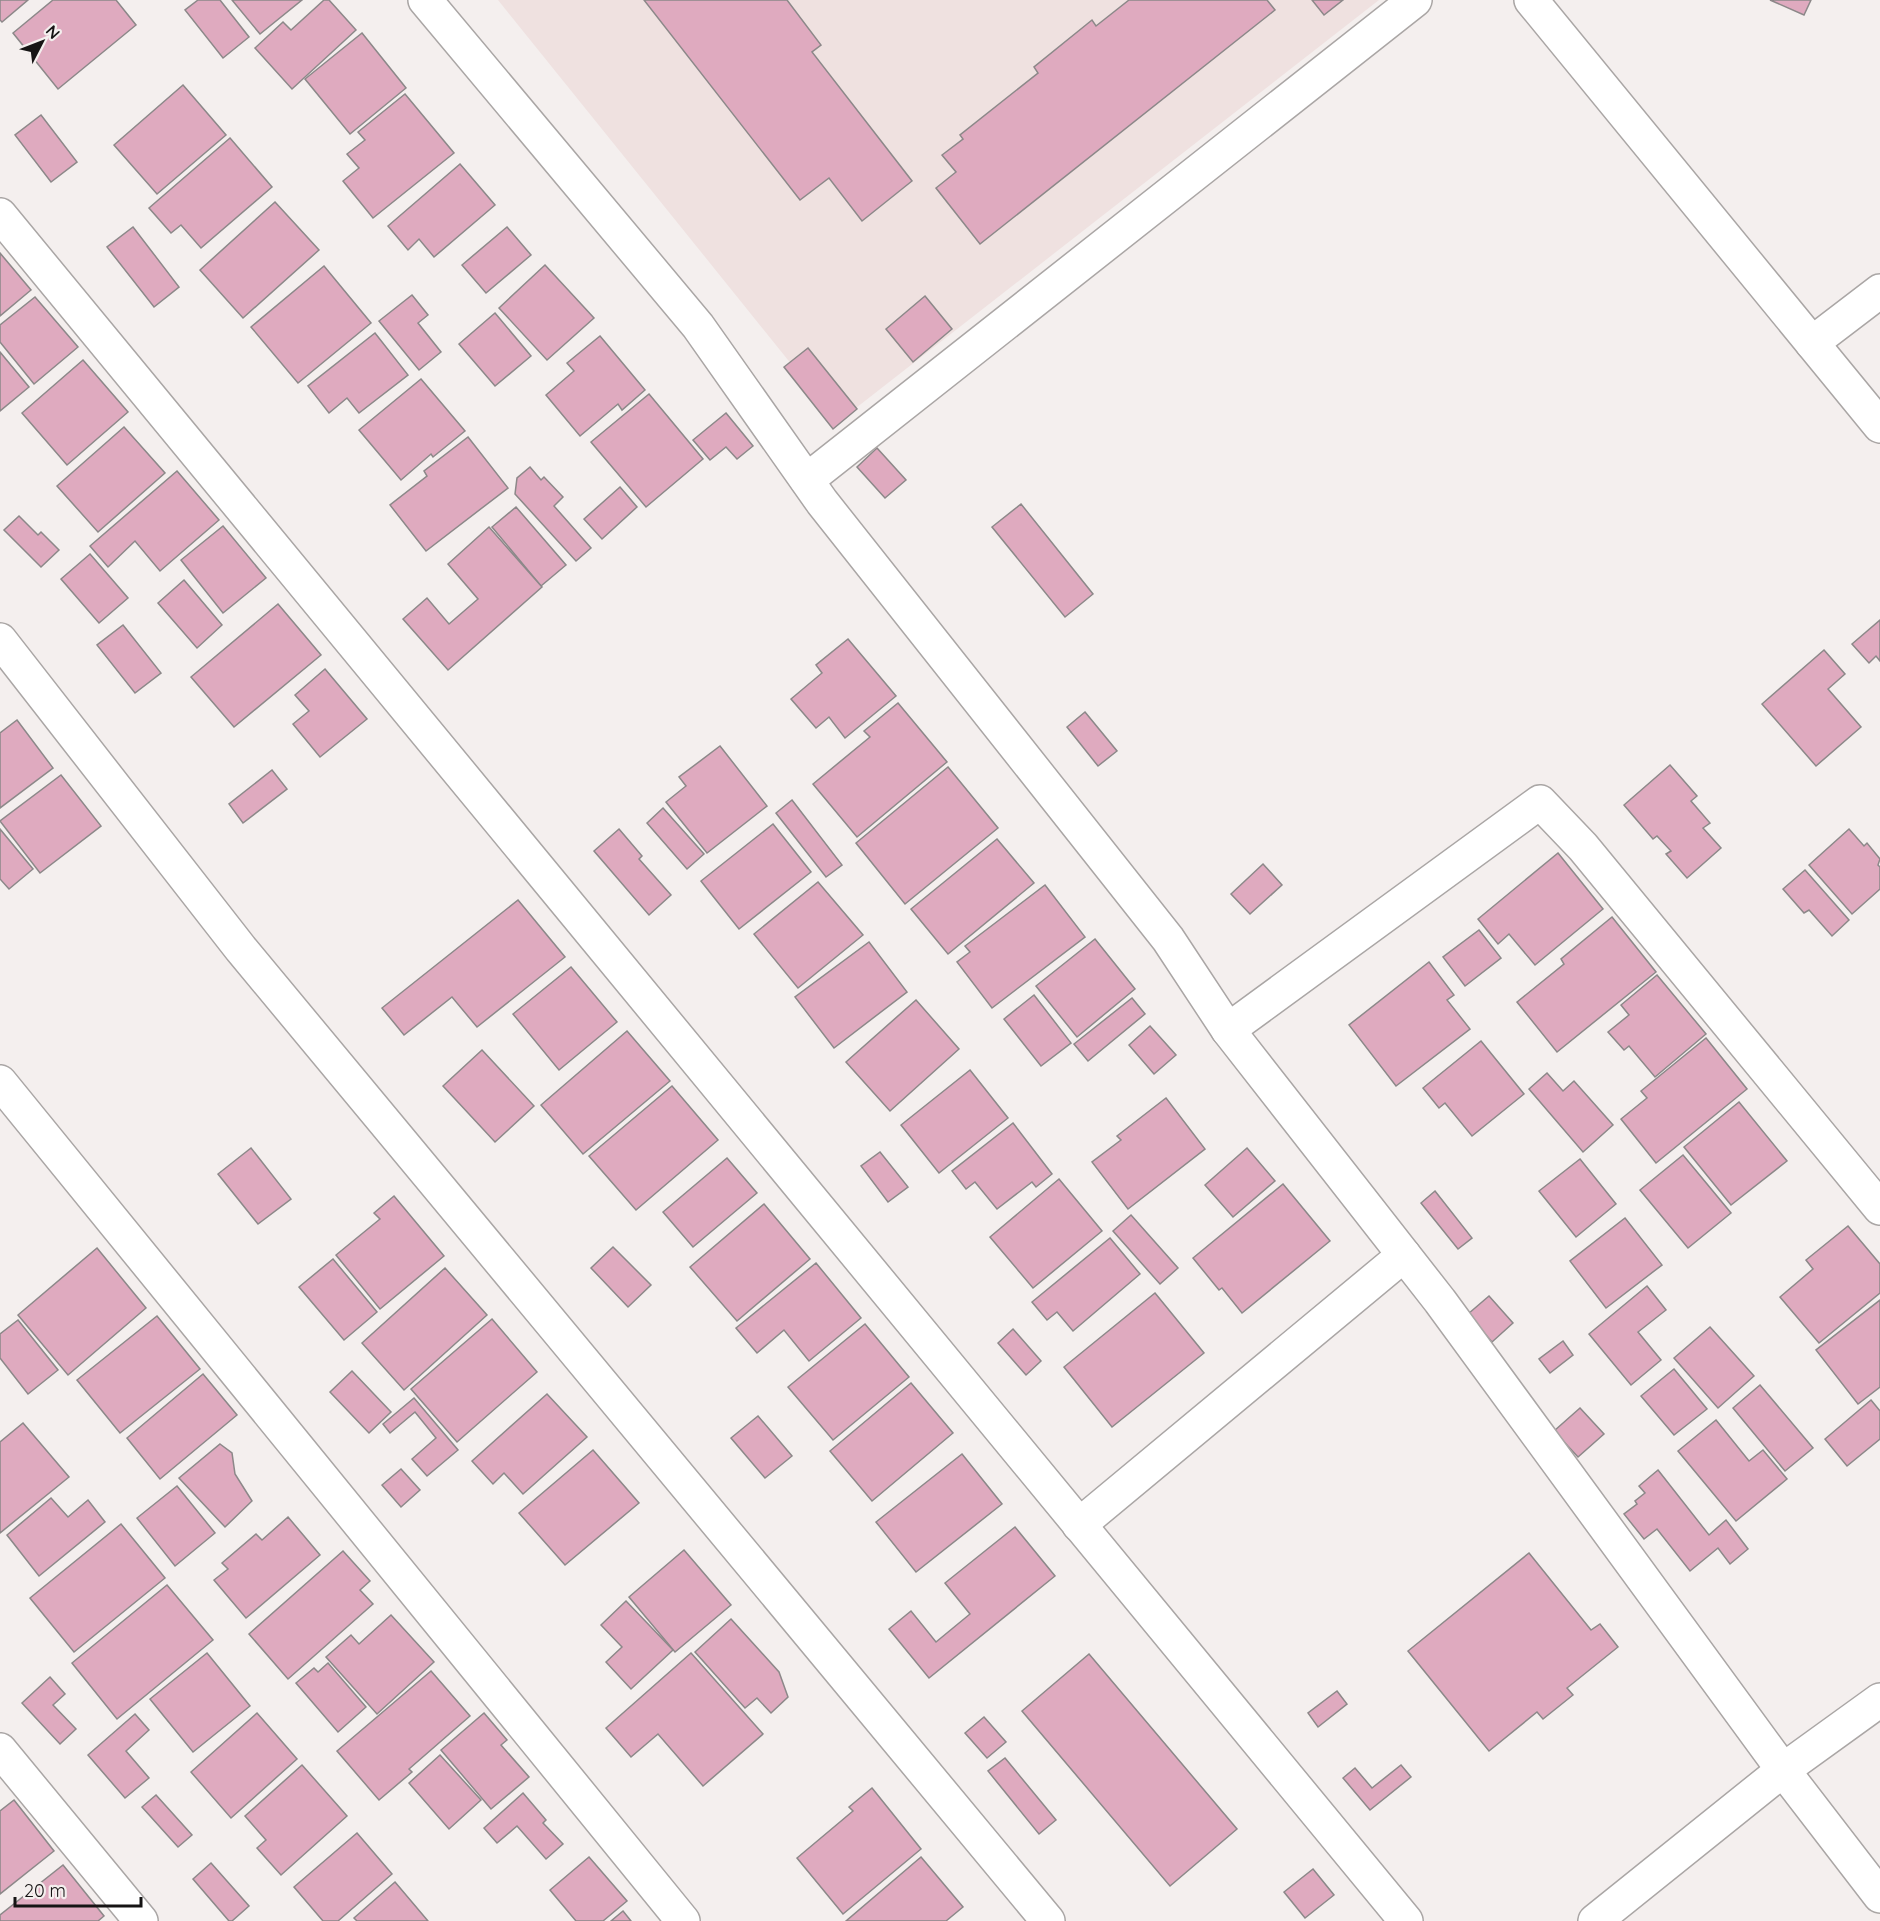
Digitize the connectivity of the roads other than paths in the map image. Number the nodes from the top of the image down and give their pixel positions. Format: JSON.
{"nodes":[{"id":1,"x":425,"y":0,"type":"edge"},
{"id":2,"x":1415,"y":0,"type":"edge"},
{"id":3,"x":1531,"y":0,"type":"edge"},
{"id":4,"x":0,"y":215,"type":"edge"},
{"id":5,"x":1880,"y":291,"type":"edge"},
{"id":6,"x":1812,"y":343,"type":"junction"},
{"id":7,"x":1880,"y":426,"type":"edge"},
{"id":8,"x":807,"y":480,"type":"junction"},
{"id":9,"x":0,"y":640,"type":"edge"},
{"id":10,"x":1228,"y":1030,"type":"junction"},
{"id":11,"x":0,"y":1082,"type":"edge"},
{"id":12,"x":1880,"y":1208,"type":"edge"},
{"id":13,"x":1404,"y":1255,"type":"junction"},
{"id":14,"x":1080,"y":1525,"type":"junction"},
{"id":15,"x":1880,"y":1700,"type":"edge"},
{"id":16,"x":0,"y":1749,"type":"edge"},
{"id":17,"x":1783,"y":1770,"type":"junction"},
{"id":18,"x":1880,"y":1896,"type":"edge"},
{"id":19,"x":141,"y":1921,"type":"edge"},
{"id":20,"x":683,"y":1921,"type":"edge"},
{"id":21,"x":1048,"y":1921,"type":"edge"},
{"id":22,"x":1406,"y":1921,"type":"edge"},
{"id":23,"x":1595,"y":1921,"type":"edge"}],
"edges":[{"from":1,"to":8,"type":"street"},
{"from":2,"to":8,"type":"street"},
{"from":3,"to":6,"type":"street"},
{"from":4,"to":14,"type":"street"},
{"from":5,"to":6,"type":"street"},
{"from":6,"to":7,"type":"street"},
{"from":8,"to":10,"type":"street"},
{"from":9,"to":21,"type":"street"},
{"from":10,"to":12,"type":"street"},
{"from":10,"to":13,"type":"street"},
{"from":11,"to":20,"type":"street"},
{"from":13,"to":14,"type":"street"},
{"from":13,"to":17,"type":"street"},
{"from":14,"to":22,"type":"street"},
{"from":15,"to":17,"type":"street"},
{"from":16,"to":19,"type":"street"},
{"from":17,"to":18,"type":"street"},
{"from":17,"to":23,"type":"street"}]}
